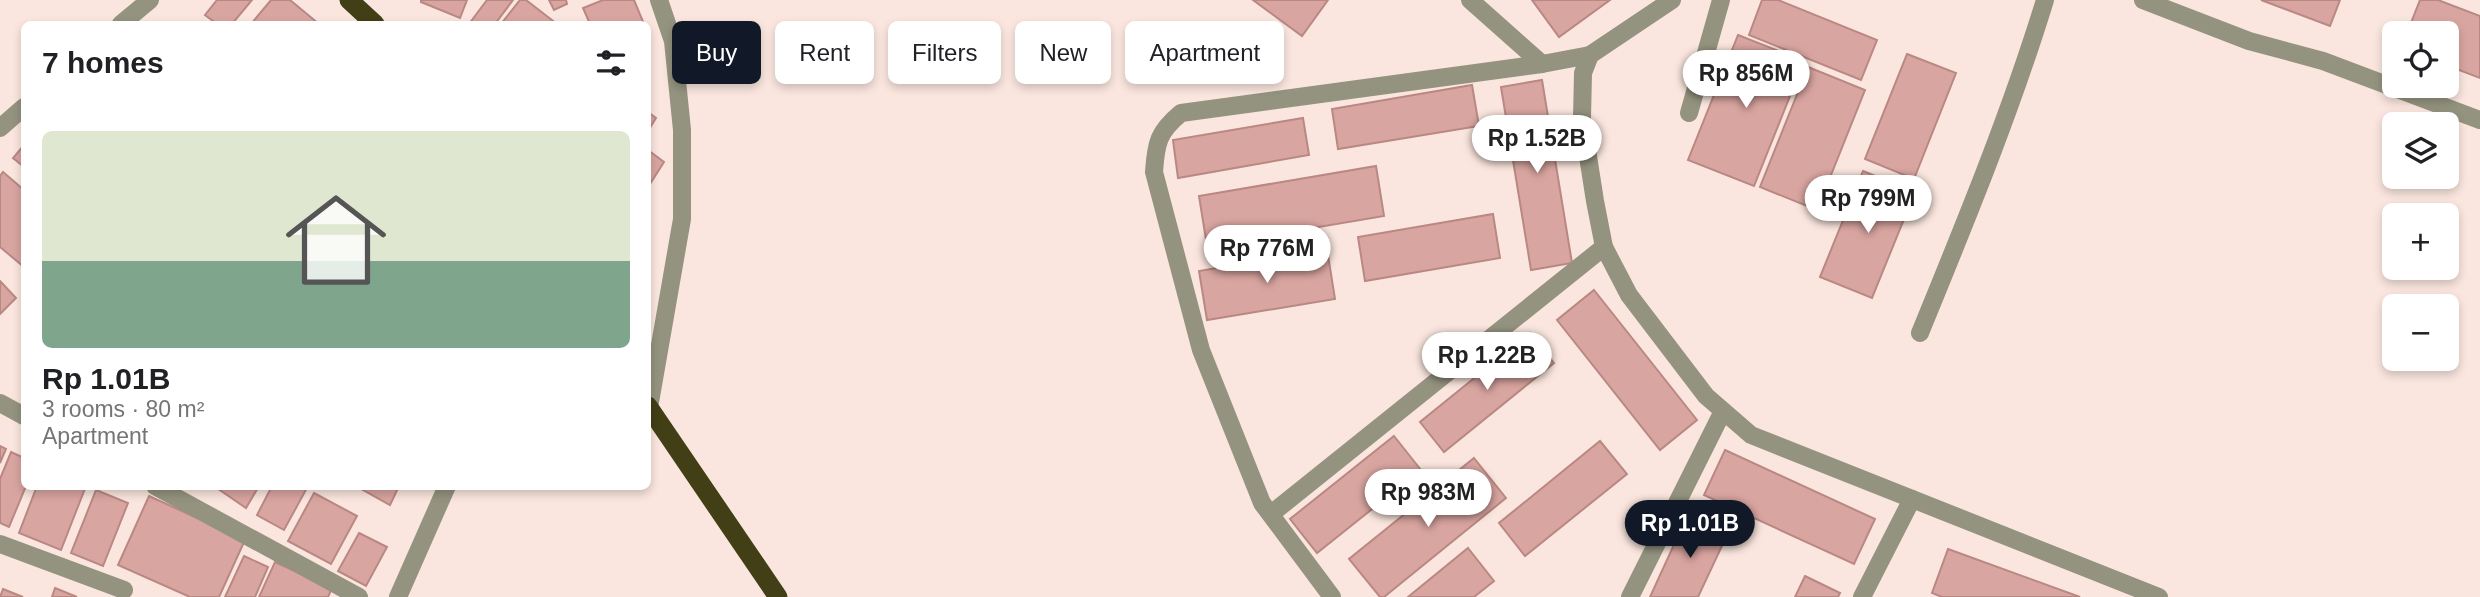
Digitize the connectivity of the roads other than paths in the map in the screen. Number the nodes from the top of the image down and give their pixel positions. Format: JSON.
{"nodes":[{"id":1,"x":150,"y":0,"type":"edge"},
{"id":2,"x":349,"y":0,"type":"edge"},
{"id":3,"x":659,"y":0,"type":"edge"},
{"id":4,"x":1470,"y":0,"type":"edge"},
{"id":5,"x":1672,"y":0,"type":"edge"},
{"id":6,"x":1721,"y":0,"type":"edge"},
{"id":7,"x":2045,"y":0,"type":"edge"},
{"id":8,"x":2143,"y":0,"type":"edge"},
{"id":9,"x":125,"y":21,"type":"edge"},
{"id":10,"x":372,"y":21,"type":"edge"},
{"id":11,"x":1590,"y":55,"type":"junction"},
{"id":12,"x":1542,"y":64,"type":"junction"},
{"id":13,"x":21,"y":110,"type":"edge"},
{"id":14,"x":1689,"y":113,"type":"dead end"},
{"id":15,"x":2480,"y":120,"type":"edge"},
{"id":16,"x":0,"y":128,"type":"edge"},
{"id":17,"x":1604,"y":247,"type":"junction"},
{"id":18,"x":1920,"y":333,"type":"dead end"},
{"id":19,"x":651,"y":390,"type":"edge"},
{"id":20,"x":0,"y":403,"type":"edge"},
{"id":21,"x":651,"y":411,"type":"edge"},
{"id":22,"x":1723,"y":411,"type":"junction"},
{"id":23,"x":21,"y":414,"type":"edge"},
{"id":24,"x":162,"y":490,"type":"edge"},
{"id":25,"x":445,"y":490,"type":"edge"},
{"id":26,"x":1912,"y":499,"type":"junction"},
{"id":27,"x":1271,"y":514,"type":"junction"},
{"id":28,"x":0,"y":544,"type":"edge"},
{"id":29,"x":124,"y":590,"type":"dead end"},
{"id":30,"x":2124,"y":590,"type":"edge"},
{"id":31,"x":359,"y":597,"type":"edge"},
{"id":32,"x":398,"y":597,"type":"edge"},
{"id":33,"x":778,"y":597,"type":"edge"},
{"id":34,"x":1332,"y":597,"type":"edge"},
{"id":35,"x":1630,"y":597,"type":"edge"},
{"id":36,"x":1862,"y":597,"type":"edge"},
{"id":37,"x":2159,"y":597,"type":"edge"}],
"edges":[{"from":1,"to":9,"type":"street"},
{"from":2,"to":10,"type":"highway"},
{"from":3,"to":19,"type":"street"},
{"from":4,"to":12,"type":"street"},
{"from":5,"to":11,"type":"street"},
{"from":6,"to":14,"type":"street"},
{"from":7,"to":18,"type":"street"},
{"from":8,"to":15,"type":"street"},
{"from":11,"to":12,"type":"street"},
{"from":11,"to":17,"type":"street"},
{"from":12,"to":27,"type":"street"},
{"from":13,"to":16,"type":"street"},
{"from":17,"to":22,"type":"street"},
{"from":17,"to":27,"type":"street"},
{"from":20,"to":23,"type":"street"},
{"from":21,"to":33,"type":"highway"},
{"from":22,"to":26,"type":"street"},
{"from":22,"to":35,"type":"street"},
{"from":24,"to":31,"type":"street"},
{"from":25,"to":32,"type":"street"},
{"from":26,"to":30,"type":"street"},
{"from":26,"to":36,"type":"street"},
{"from":27,"to":34,"type":"street"},
{"from":28,"to":29,"type":"street"},
{"from":30,"to":37,"type":"street"}]}
